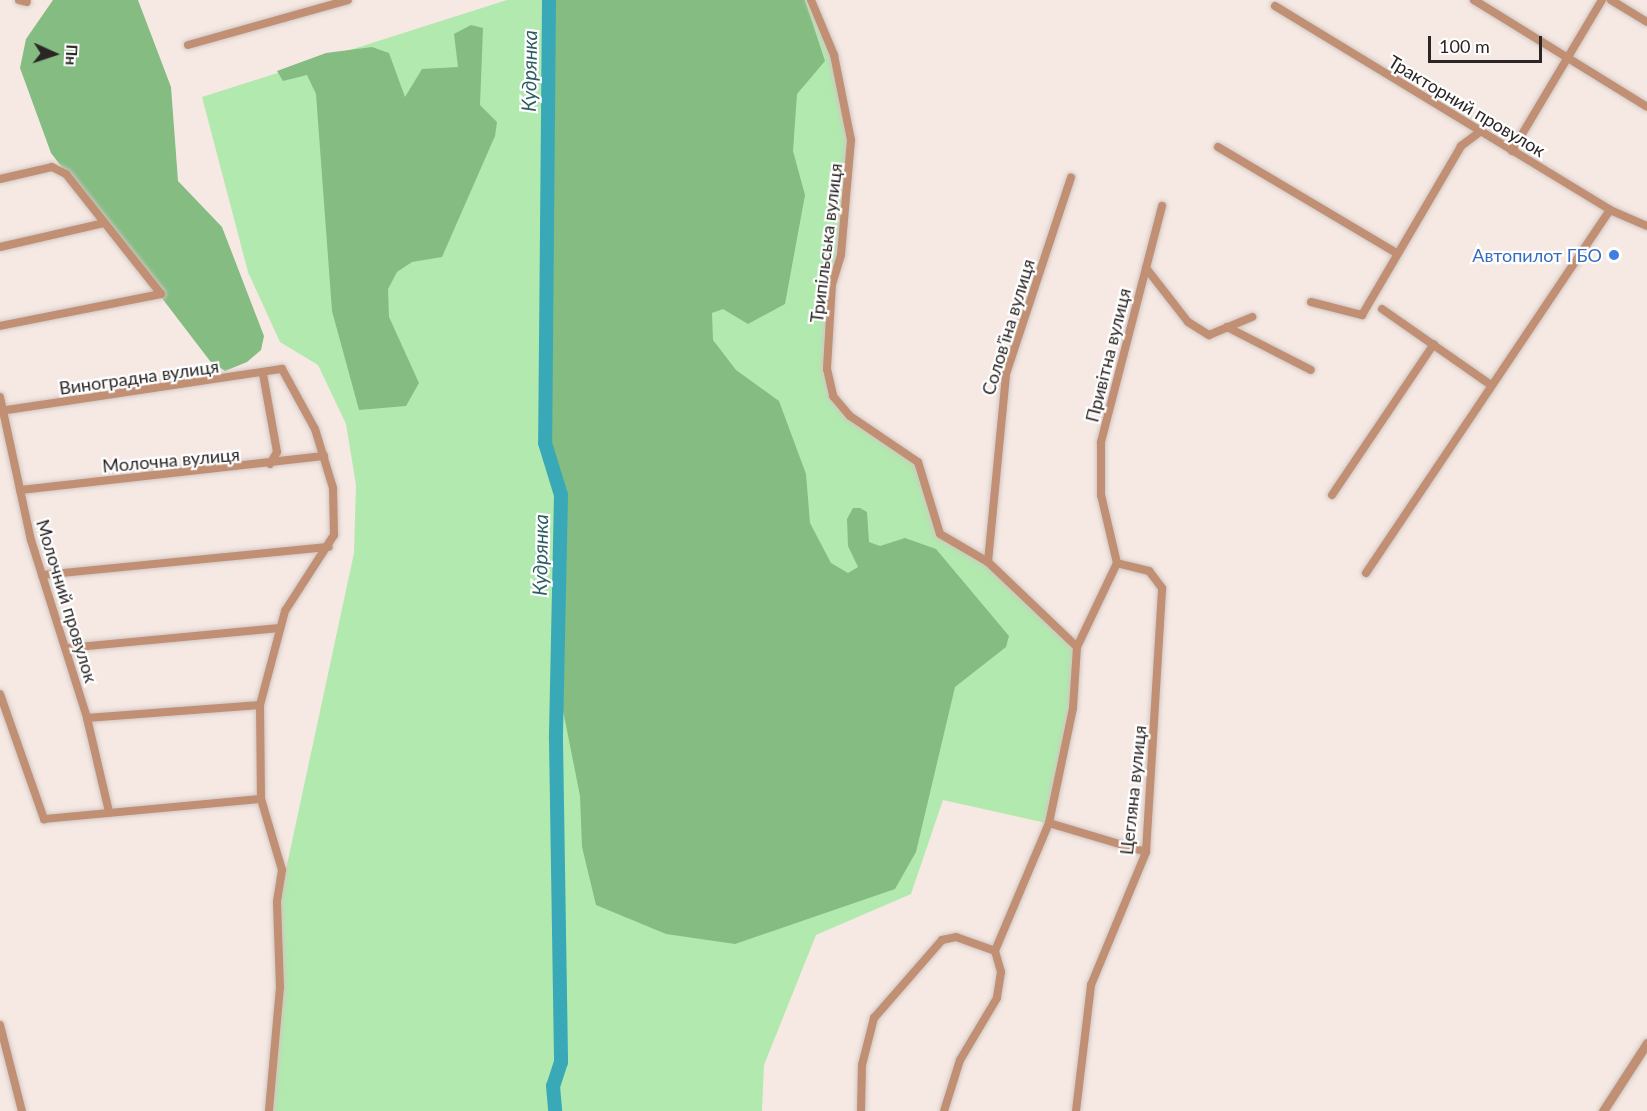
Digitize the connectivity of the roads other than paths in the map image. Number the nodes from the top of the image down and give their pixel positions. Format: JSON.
{"nodes":[{"id":1,"x":348,"y":0,"type":"edge"},
{"id":2,"x":811,"y":0,"type":"edge"},
{"id":3,"x":1474,"y":0,"type":"edge"},
{"id":4,"x":1602,"y":0,"type":"edge"},
{"id":5,"x":1611,"y":0,"type":"edge"},
{"id":6,"x":1275,"y":6,"type":"dead end"},
{"id":7,"x":1647,"y":22,"type":"edge"},
{"id":8,"x":188,"y":45,"type":"dead end"},
{"id":9,"x":1567,"y":57,"type":"junction"},
{"id":10,"x":1647,"y":107,"type":"edge"},
{"id":11,"x":1481,"y":131,"type":"junction"},
{"id":12,"x":1218,"y":147,"type":"dead end"},
{"id":13,"x":1512,"y":151,"type":"junction"},
{"id":14,"x":1071,"y":177,"type":"dead end"},
{"id":15,"x":0,"y":179,"type":"edge"},
{"id":16,"x":1162,"y":206,"type":"dead end"},
{"id":17,"x":1610,"y":210,"type":"junction"},
{"id":18,"x":100,"y":224,"type":"junction"},
{"id":19,"x":1647,"y":226,"type":"edge"},
{"id":20,"x":0,"y":247,"type":"edge"},
{"id":21,"x":1398,"y":255,"type":"junction"},
{"id":22,"x":1146,"y":268,"type":"junction"},
{"id":23,"x":1311,"y":302,"type":"dead end"},
{"id":24,"x":1382,"y":309,"type":"dead end"},
{"id":25,"x":1252,"y":316,"type":"dead end"},
{"id":26,"x":0,"y":326,"type":"edge"},
{"id":27,"x":1227,"y":327,"type":"junction"},
{"id":28,"x":1434,"y":344,"type":"junction"},
{"id":29,"x":1311,"y":370,"type":"dead end"},
{"id":30,"x":263,"y":374,"type":"junction"},
{"id":31,"x":1491,"y":385,"type":"junction"},
{"id":32,"x":0,"y":397,"type":"edge"},
{"id":33,"x":1,"y":411,"type":"edge"},
{"id":34,"x":324,"y":456,"type":"junction"},
{"id":35,"x":270,"y":464,"type":"junction"},
{"id":36,"x":20,"y":490,"type":"junction"},
{"id":37,"x":1332,"y":495,"type":"dead end"},
{"id":38,"x":329,"y":547,"type":"junction"},
{"id":39,"x":988,"y":562,"type":"junction"},
{"id":40,"x":1117,"y":563,"type":"junction"},
{"id":41,"x":1366,"y":573,"type":"dead end"},
{"id":42,"x":42,"y":575,"type":"junction"},
{"id":43,"x":278,"y":628,"type":"junction"},
{"id":44,"x":1077,"y":647,"type":"junction"},
{"id":45,"x":67,"y":648,"type":"junction"},
{"id":46,"x":0,"y":694,"type":"edge"},
{"id":47,"x":260,"y":705,"type":"junction"},
{"id":48,"x":87,"y":718,"type":"junction"},
{"id":49,"x":261,"y":800,"type":"junction"},
{"id":50,"x":109,"y":812,"type":"junction"},
{"id":51,"x":1049,"y":824,"type":"junction"},
{"id":52,"x":1146,"y":852,"type":"junction"},
{"id":53,"x":995,"y":951,"type":"junction"},
{"id":54,"x":0,"y":1025,"type":"edge"},
{"id":55,"x":1647,"y":1042,"type":"edge"},
{"id":56,"x":22,"y":1111,"type":"edge"},
{"id":57,"x":269,"y":1111,"type":"edge"},
{"id":58,"x":861,"y":1111,"type":"edge"},
{"id":59,"x":944,"y":1111,"type":"edge"},
{"id":60,"x":1076,"y":1111,"type":"edge"},
{"id":61,"x":1603,"y":1111,"type":"edge"}],
"edges":[{"from":1,"to":8,"type":"street"},
{"from":2,"to":39,"type":"street","name":"Трипільська вулиця"},
{"from":3,"to":9,"type":"street"},
{"from":4,"to":9,"type":"street"},
{"from":5,"to":7,"type":"street"},
{"from":6,"to":11,"type":"street","name":"Тракторний провулок"},
{"from":9,"to":10,"type":"street"},
{"from":9,"to":13,"type":"street"},
{"from":11,"to":13,"type":"street","name":"Тракторний провулок"},
{"from":11,"to":21,"type":"street"},
{"from":12,"to":21,"type":"street"},
{"from":13,"to":17,"type":"street","name":"Тракторний провулок"},
{"from":14,"to":39,"type":"street","name":"Соловʼїна вулиця"},
{"from":15,"to":18,"type":"street"},
{"from":16,"to":22,"type":"street","name":"Привітна вулиця"},
{"from":17,"to":19,"type":"street","name":"Тракторний провулок"},
{"from":17,"to":31,"type":"street"},
{"from":18,"to":20,"type":"street"},
{"from":18,"to":26,"type":"street"},
{"from":21,"to":23,"type":"street"},
{"from":22,"to":27,"type":"street"},
{"from":22,"to":40,"type":"street","name":"Привітна вулиця"},
{"from":24,"to":28,"type":"street"},
{"from":25,"to":27,"type":"street"},
{"from":27,"to":29,"type":"street"},
{"from":28,"to":31,"type":"street"},
{"from":28,"to":37,"type":"street"},
{"from":30,"to":33,"type":"street","name":"Виноградна вулиця"},
{"from":30,"to":34,"type":"street","name":"Виноградна вулиця"},
{"from":30,"to":35,"type":"street"},
{"from":31,"to":41,"type":"street"},
{"from":32,"to":33,"type":"street","name":"Молочний провулок"},
{"from":33,"to":36,"type":"street","name":"Молочний провулок"},
{"from":34,"to":35,"type":"street","name":"Молочна вулиця"},
{"from":34,"to":38,"type":"street"},
{"from":35,"to":36,"type":"street","name":"Молочна вулиця"},
{"from":36,"to":42,"type":"street","name":"Молочний провулок"},
{"from":38,"to":42,"type":"street"},
{"from":38,"to":43,"type":"street"},
{"from":39,"to":44,"type":"street","name":"Трипільська вулиця"},
{"from":40,"to":44,"type":"street"},
{"from":40,"to":52,"type":"street","name":"Цегляна вулиця"},
{"from":42,"to":45,"type":"street","name":"Молочний провулок"},
{"from":43,"to":45,"type":"street"},
{"from":43,"to":47,"type":"street"},
{"from":44,"to":51,"type":"street"},
{"from":45,"to":48,"type":"street","name":"Молочний провулок"},
{"from":46,"to":50,"type":"street"},
{"from":47,"to":48,"type":"street"},
{"from":47,"to":49,"type":"street"},
{"from":48,"to":50,"type":"street","name":"Молочний провулок"},
{"from":49,"to":50,"type":"street"},
{"from":49,"to":57,"type":"street"},
{"from":51,"to":52,"type":"street"},
{"from":51,"to":53,"type":"street"},
{"from":52,"to":60,"type":"street","name":"Цегляна вулиця"},
{"from":53,"to":58,"type":"street"},
{"from":53,"to":59,"type":"street"},
{"from":54,"to":56,"type":"street"},
{"from":55,"to":61,"type":"street"}]}
